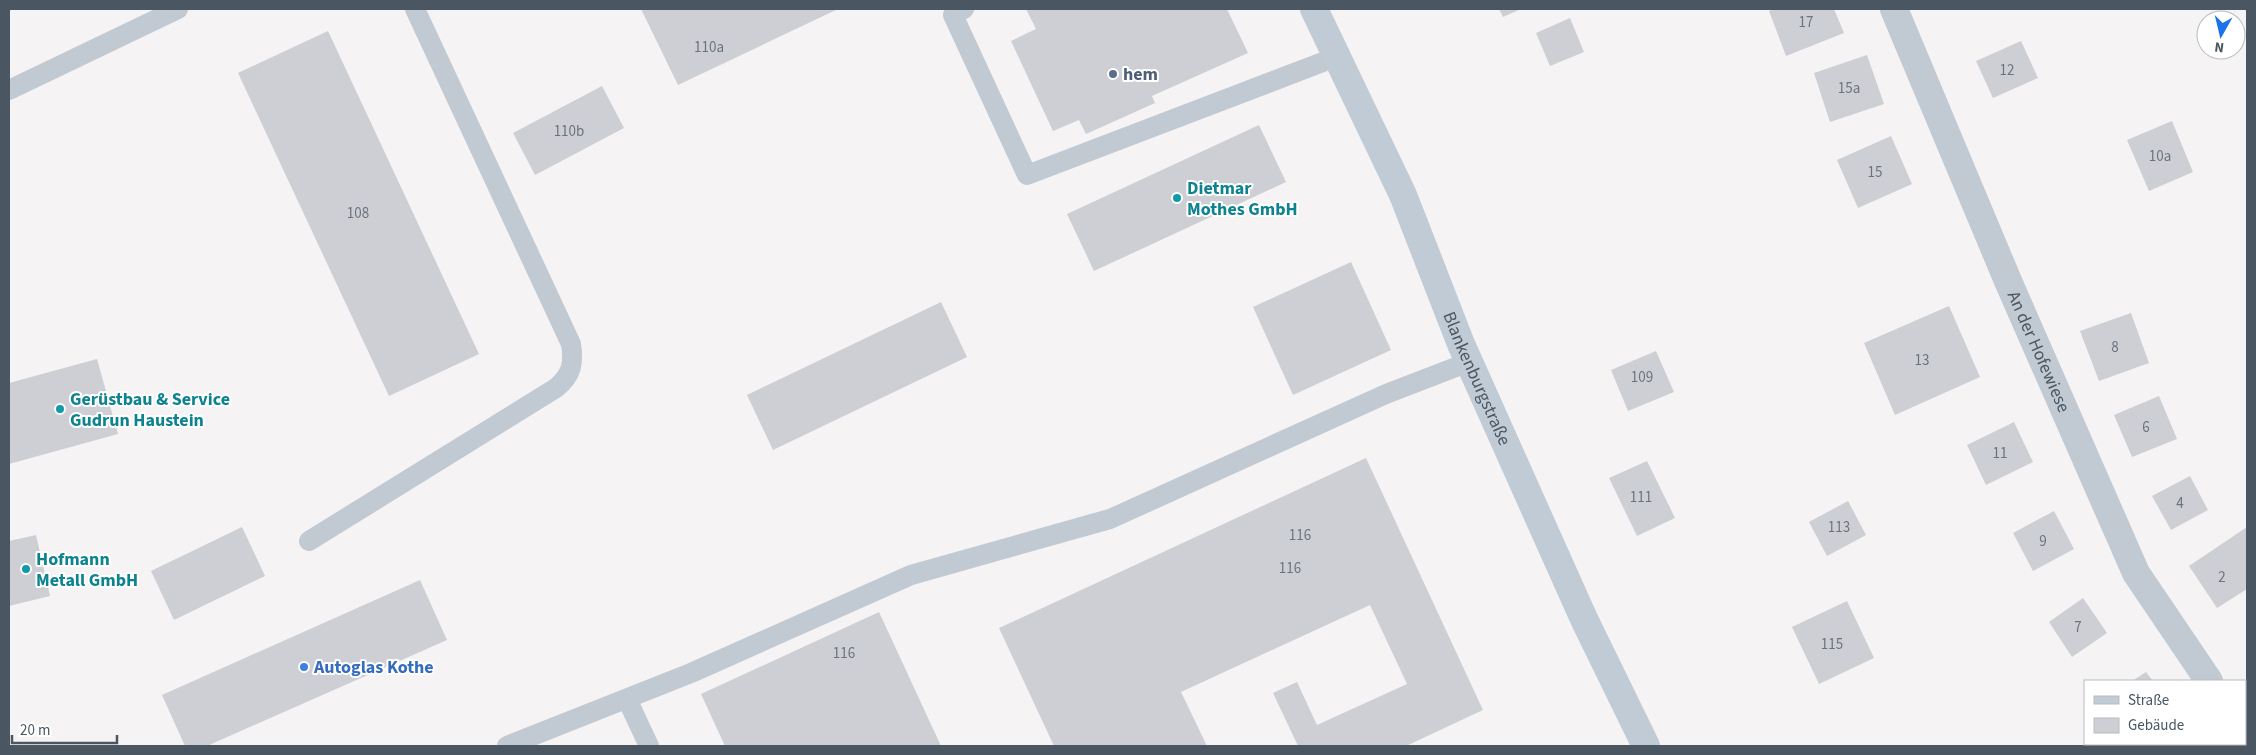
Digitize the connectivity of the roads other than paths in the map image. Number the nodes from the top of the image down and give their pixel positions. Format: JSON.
{"nodes":[{"id":1,"x":178,"y":9,"type":"edge"},
{"id":2,"x":415,"y":9,"type":"edge"},
{"id":3,"x":964,"y":9,"type":"edge"},
{"id":4,"x":1314,"y":9,"type":"edge"},
{"id":5,"x":1894,"y":9,"type":"edge"},
{"id":6,"x":1336,"y":57,"type":"junction"},
{"id":7,"x":9,"y":90,"type":"edge"},
{"id":8,"x":1469,"y":362,"type":"junction"},
{"id":9,"x":309,"y":541,"type":"dead end"},
{"id":10,"x":2208,"y":680,"type":"edge"},
{"id":11,"x":626,"y":699,"type":"junction"},
{"id":12,"x":507,"y":746,"type":"edge"},
{"id":13,"x":649,"y":746,"type":"edge"},
{"id":14,"x":1646,"y":746,"type":"edge"}],
"edges":[{"from":1,"to":7,"type":"lane"},
{"from":2,"to":9,"type":"lane"},
{"from":3,"to":6,"type":"lane"},
{"from":4,"to":6,"type":"main road","name":"Blankenburgstraße"},
{"from":5,"to":10,"type":"street","name":"An der Hofewiese"},
{"from":6,"to":8,"type":"main road","name":"Blankenburgstraße"},
{"from":8,"to":11,"type":"lane"},
{"from":8,"to":14,"type":"main road","name":"Blankenburgstraße"},
{"from":11,"to":12,"type":"lane"},
{"from":11,"to":13,"type":"lane"}]}
